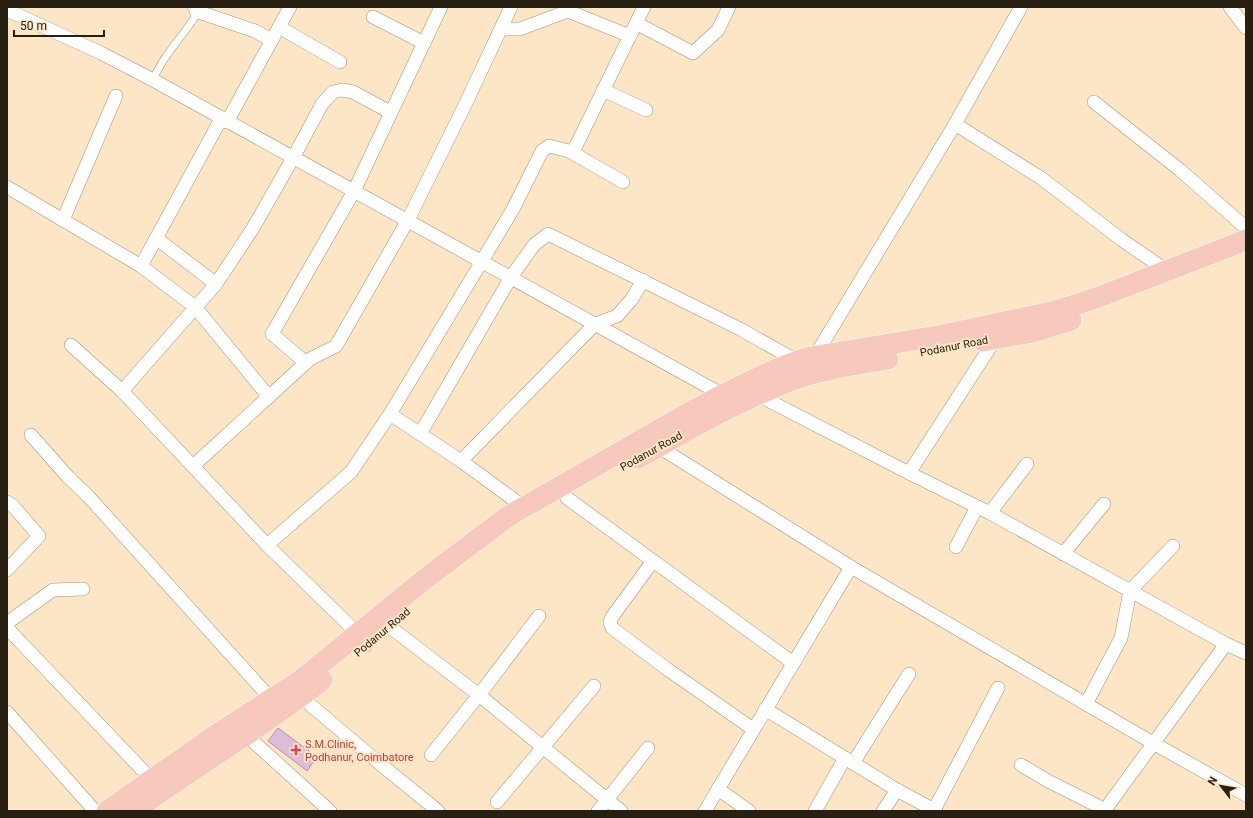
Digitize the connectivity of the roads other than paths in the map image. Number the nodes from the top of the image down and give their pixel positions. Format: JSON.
{"nodes":[{"id":1,"x":290,"y":7,"type":"edge"},
{"id":2,"x":441,"y":7,"type":"edge"},
{"id":3,"x":511,"y":7,"type":"edge"},
{"id":4,"x":644,"y":7,"type":"edge"},
{"id":5,"x":729,"y":7,"type":"edge"},
{"id":6,"x":1021,"y":7,"type":"edge"},
{"id":7,"x":1230,"y":7,"type":"edge"},
{"id":8,"x":193,"y":9,"type":"edge"},
{"id":9,"x":7,"y":10,"type":"edge"},
{"id":10,"x":373,"y":17,"type":"dead end"},
{"id":11,"x":636,"y":22,"type":"junction"},
{"id":12,"x":279,"y":27,"type":"junction"},
{"id":13,"x":1246,"y":28,"type":"edge"},
{"id":14,"x":501,"y":29,"type":"junction"},
{"id":15,"x":630,"y":36,"type":"junction"},
{"id":16,"x":272,"y":40,"type":"junction"},
{"id":17,"x":424,"y":43,"type":"junction"},
{"id":18,"x":340,"y":62,"type":"dead end"},
{"id":19,"x":153,"y":80,"type":"junction"},
{"id":20,"x":603,"y":90,"type":"junction"},
{"id":21,"x":116,"y":96,"type":"dead end"},
{"id":22,"x":1094,"y":102,"type":"dead end"},
{"id":23,"x":646,"y":110,"type":"dead end"},
{"id":24,"x":390,"y":112,"type":"junction"},
{"id":25,"x":224,"y":120,"type":"junction"},
{"id":26,"x":955,"y":124,"type":"junction"},
{"id":27,"x":571,"y":152,"type":"junction"},
{"id":28,"x":293,"y":158,"type":"junction"},
{"id":29,"x":623,"y":182,"type":"dead end"},
{"id":30,"x":7,"y":187,"type":"edge"},
{"id":31,"x":354,"y":191,"type":"junction"},
{"id":32,"x":63,"y":220,"type":"junction"},
{"id":33,"x":408,"y":220,"type":"junction"},
{"id":34,"x":1246,"y":228,"type":"edge"},
{"id":35,"x":156,"y":238,"type":"junction"},
{"id":36,"x":1246,"y":240,"type":"edge"},
{"id":37,"x":1246,"y":254,"type":"edge"},
{"id":38,"x":482,"y":261,"type":"junction"},
{"id":39,"x":141,"y":266,"type":"junction"},
{"id":40,"x":1167,"y":271,"type":"junction"},
{"id":41,"x":511,"y":277,"type":"junction"},
{"id":42,"x":643,"y":280,"type":"junction"},
{"id":43,"x":216,"y":284,"type":"junction"},
{"id":44,"x":195,"y":307,"type":"junction"},
{"id":45,"x":595,"y":324,"type":"junction"},
{"id":46,"x":996,"y":338,"type":"junction"},
{"id":47,"x":71,"y":345,"type":"dead end"},
{"id":48,"x":806,"y":359,"type":"junction"},
{"id":49,"x":306,"y":363,"type":"junction"},
{"id":50,"x":122,"y":391,"type":"junction"},
{"id":51,"x":758,"y":395,"type":"junction"},
{"id":52,"x":268,"y":397,"type":"junction"},
{"id":53,"x":726,"y":402,"type":"junction"},
{"id":54,"x":390,"y":414,"type":"junction"},
{"id":55,"x":420,"y":434,"type":"junction"},
{"id":56,"x":31,"y":435,"type":"dead end"},
{"id":57,"x":659,"y":446,"type":"junction"},
{"id":58,"x":461,"y":461,"type":"junction"},
{"id":59,"x":1027,"y":464,"type":"dead end"},
{"id":60,"x":193,"y":466,"type":"junction"},
{"id":61,"x":909,"y":473,"type":"junction"},
{"id":62,"x":568,"y":498,"type":"junction"},
{"id":63,"x":7,"y":502,"type":"edge"},
{"id":64,"x":1104,"y":504,"type":"dead end"},
{"id":65,"x":524,"y":507,"type":"junction"},
{"id":66,"x":977,"y":507,"type":"junction"},
{"id":67,"x":990,"y":513,"type":"junction"},
{"id":68,"x":267,"y":545,"type":"junction"},
{"id":69,"x":1173,"y":546,"type":"dead end"},
{"id":70,"x":956,"y":547,"type":"dead end"},
{"id":71,"x":1063,"y":554,"type":"junction"},
{"id":72,"x":653,"y":561,"type":"junction"},
{"id":73,"x":851,"y":567,"type":"junction"},
{"id":74,"x":7,"y":570,"type":"edge"},
{"id":75,"x":82,"y":588,"type":"dead end"},
{"id":76,"x":1130,"y":591,"type":"junction"},
{"id":77,"x":539,"y":616,"type":"dead end"},
{"id":78,"x":383,"y":622,"type":"junction"},
{"id":79,"x":7,"y":623,"type":"edge"},
{"id":80,"x":7,"y":628,"type":"edge"},
{"id":81,"x":362,"y":640,"type":"junction"},
{"id":82,"x":1226,"y":644,"type":"junction"},
{"id":83,"x":1246,"y":653,"type":"edge"},
{"id":84,"x":793,"y":663,"type":"junction"},
{"id":85,"x":909,"y":674,"type":"dead end"},
{"id":86,"x":594,"y":686,"type":"dead end"},
{"id":87,"x":998,"y":688,"type":"dead end"},
{"id":88,"x":479,"y":696,"type":"junction"},
{"id":89,"x":301,"y":697,"type":"junction"},
{"id":90,"x":271,"y":699,"type":"junction"},
{"id":91,"x":1086,"y":704,"type":"junction"},
{"id":92,"x":765,"y":710,"type":"junction"},
{"id":93,"x":7,"y":712,"type":"edge"},
{"id":94,"x":753,"y":729,"type":"junction"},
{"id":95,"x":246,"y":735,"type":"junction"},
{"id":96,"x":1153,"y":743,"type":"junction"},
{"id":97,"x":542,"y":748,"type":"junction"},
{"id":98,"x":648,"y":748,"type":"dead end"},
{"id":99,"x":431,"y":754,"type":"dead end"},
{"id":100,"x":849,"y":761,"type":"junction"},
{"id":101,"x":1021,"y":765,"type":"dead end"},
{"id":102,"x":151,"y":779,"type":"junction"},
{"id":103,"x":718,"y":789,"type":"junction"},
{"id":104,"x":897,"y":790,"type":"junction"},
{"id":105,"x":1246,"y":795,"type":"edge"},
{"id":106,"x":607,"y":800,"type":"junction"},
{"id":107,"x":497,"y":802,"type":"dead end"},
{"id":108,"x":930,"y":809,"type":"edge"},
{"id":109,"x":95,"y":811,"type":"edge"},
{"id":110,"x":107,"y":811,"type":"edge"},
{"id":111,"x":134,"y":811,"type":"edge"},
{"id":112,"x":330,"y":811,"type":"edge"},
{"id":113,"x":438,"y":811,"type":"edge"},
{"id":114,"x":598,"y":811,"type":"edge"},
{"id":115,"x":621,"y":811,"type":"edge"},
{"id":116,"x":705,"y":811,"type":"edge"},
{"id":117,"x":750,"y":811,"type":"edge"},
{"id":118,"x":815,"y":811,"type":"edge"},
{"id":119,"x":883,"y":811,"type":"edge"},
{"id":120,"x":1104,"y":811,"type":"edge"}],
"edges":[{"from":1,"to":12,"type":"street"},
{"from":2,"to":17,"type":"street"},
{"from":3,"to":14,"type":"street"},
{"from":4,"to":11,"type":"street"},
{"from":5,"to":11,"type":"street"},
{"from":6,"to":26,"type":"street"},
{"from":7,"to":13,"type":"street"},
{"from":8,"to":16,"type":"street"},
{"from":8,"to":19,"type":"lane"},
{"from":9,"to":19,"type":"street"},
{"from":10,"to":17,"type":"street"},
{"from":11,"to":15,"type":"street"},
{"from":12,"to":16,"type":"street"},
{"from":12,"to":18,"type":"street"},
{"from":14,"to":15,"type":"street"},
{"from":14,"to":33,"type":"street"},
{"from":15,"to":20,"type":"street"},
{"from":16,"to":25,"type":"street"},
{"from":17,"to":24,"type":"street"},
{"from":19,"to":25,"type":"street"},
{"from":20,"to":23,"type":"street"},
{"from":20,"to":27,"type":"street"},
{"from":21,"to":32,"type":"street"},
{"from":22,"to":34,"type":"street"},
{"from":24,"to":28,"type":"street"},
{"from":24,"to":31,"type":"street"},
{"from":25,"to":28,"type":"street"},
{"from":25,"to":35,"type":"street"},
{"from":26,"to":40,"type":"street"},
{"from":26,"to":48,"type":"street"},
{"from":27,"to":29,"type":"street"},
{"from":27,"to":38,"type":"street"},
{"from":28,"to":31,"type":"street"},
{"from":28,"to":43,"type":"street"},
{"from":30,"to":32,"type":"street"},
{"from":31,"to":33,"type":"street"},
{"from":31,"to":49,"type":"street"},
{"from":32,"to":39,"type":"street"},
{"from":33,"to":38,"type":"street"},
{"from":33,"to":49,"type":"street"},
{"from":35,"to":39,"type":"street"},
{"from":35,"to":43,"type":"street"},
{"from":36,"to":40,"type":"main road"},
{"from":37,"to":46,"type":"main road","name":"Podanur Road"},
{"from":38,"to":41,"type":"street"},
{"from":38,"to":54,"type":"street"},
{"from":39,"to":44,"type":"street"},
{"from":40,"to":48,"type":"main road"},
{"from":41,"to":42,"type":"street"},
{"from":41,"to":45,"type":"street"},
{"from":41,"to":55,"type":"street"},
{"from":42,"to":45,"type":"street"},
{"from":42,"to":48,"type":"street"},
{"from":43,"to":44,"type":"street"},
{"from":44,"to":50,"type":"street"},
{"from":44,"to":52,"type":"street"},
{"from":45,"to":53,"type":"street"},
{"from":45,"to":58,"type":"street"},
{"from":46,"to":51,"type":"main road","name":"Podanur Road"},
{"from":46,"to":61,"type":"street"},
{"from":47,"to":50,"type":"street"},
{"from":48,"to":53,"type":"main road"},
{"from":49,"to":52,"type":"street"},
{"from":50,"to":60,"type":"street"},
{"from":51,"to":53,"type":"main road","name":"Podanur Road"},
{"from":51,"to":61,"type":"street"},
{"from":52,"to":60,"type":"street"},
{"from":53,"to":57,"type":"main road","name":"Podanur Road"},
{"from":53,"to":65,"type":"main road"},
{"from":54,"to":55,"type":"street"},
{"from":54,"to":68,"type":"street"},
{"from":55,"to":58,"type":"street"},
{"from":56,"to":90,"type":"street"},
{"from":57,"to":62,"type":"main road","name":"Podanur Road"},
{"from":57,"to":73,"type":"street"},
{"from":58,"to":65,"type":"street"},
{"from":59,"to":67,"type":"street"},
{"from":60,"to":68,"type":"street"},
{"from":61,"to":66,"type":"street"},
{"from":62,"to":72,"type":"street"},
{"from":62,"to":78,"type":"main road","name":"Podanur Road"},
{"from":63,"to":74,"type":"street"},
{"from":64,"to":71,"type":"street"},
{"from":65,"to":78,"type":"main road"},
{"from":66,"to":67,"type":"street"},
{"from":66,"to":70,"type":"street"},
{"from":67,"to":71,"type":"street"},
{"from":68,"to":81,"type":"street"},
{"from":69,"to":76,"type":"street"},
{"from":71,"to":76,"type":"street"},
{"from":72,"to":84,"type":"street"},
{"from":72,"to":94,"type":"street"},
{"from":73,"to":84,"type":"street"},
{"from":73,"to":91,"type":"street"},
{"from":75,"to":79,"type":"street"},
{"from":76,"to":82,"type":"street"},
{"from":76,"to":91,"type":"street"},
{"from":77,"to":88,"type":"street"},
{"from":78,"to":81,"type":"main road"},
{"from":78,"to":88,"type":"street"},
{"from":80,"to":102,"type":"street"},
{"from":81,"to":89,"type":"main road","name":"Podanur Road"},
{"from":81,"to":90,"type":"main road"},
{"from":82,"to":83,"type":"street"},
{"from":82,"to":96,"type":"street"},
{"from":84,"to":92,"type":"street"},
{"from":85,"to":100,"type":"street"},
{"from":86,"to":97,"type":"street"},
{"from":87,"to":108,"type":"street"},
{"from":88,"to":97,"type":"street"},
{"from":88,"to":99,"type":"street"},
{"from":89,"to":95,"type":"main road","name":"Podanur Road"},
{"from":89,"to":113,"type":"street"},
{"from":90,"to":102,"type":"main road"},
{"from":91,"to":96,"type":"street"},
{"from":92,"to":94,"type":"street"},
{"from":92,"to":100,"type":"street"},
{"from":93,"to":109,"type":"street"},
{"from":94,"to":103,"type":"street"},
{"from":95,"to":111,"type":"main road","name":"Podanur Road"},
{"from":95,"to":112,"type":"street"},
{"from":96,"to":105,"type":"street"},
{"from":96,"to":120,"type":"street"},
{"from":97,"to":106,"type":"street"},
{"from":97,"to":107,"type":"street"},
{"from":98,"to":106,"type":"street"},
{"from":100,"to":104,"type":"street"},
{"from":100,"to":118,"type":"street"},
{"from":101,"to":120,"type":"street"},
{"from":102,"to":110,"type":"main road"},
{"from":103,"to":116,"type":"street"},
{"from":103,"to":117,"type":"street"},
{"from":104,"to":108,"type":"street"},
{"from":104,"to":119,"type":"street"},
{"from":106,"to":114,"type":"street"},
{"from":106,"to":115,"type":"street"}]}
